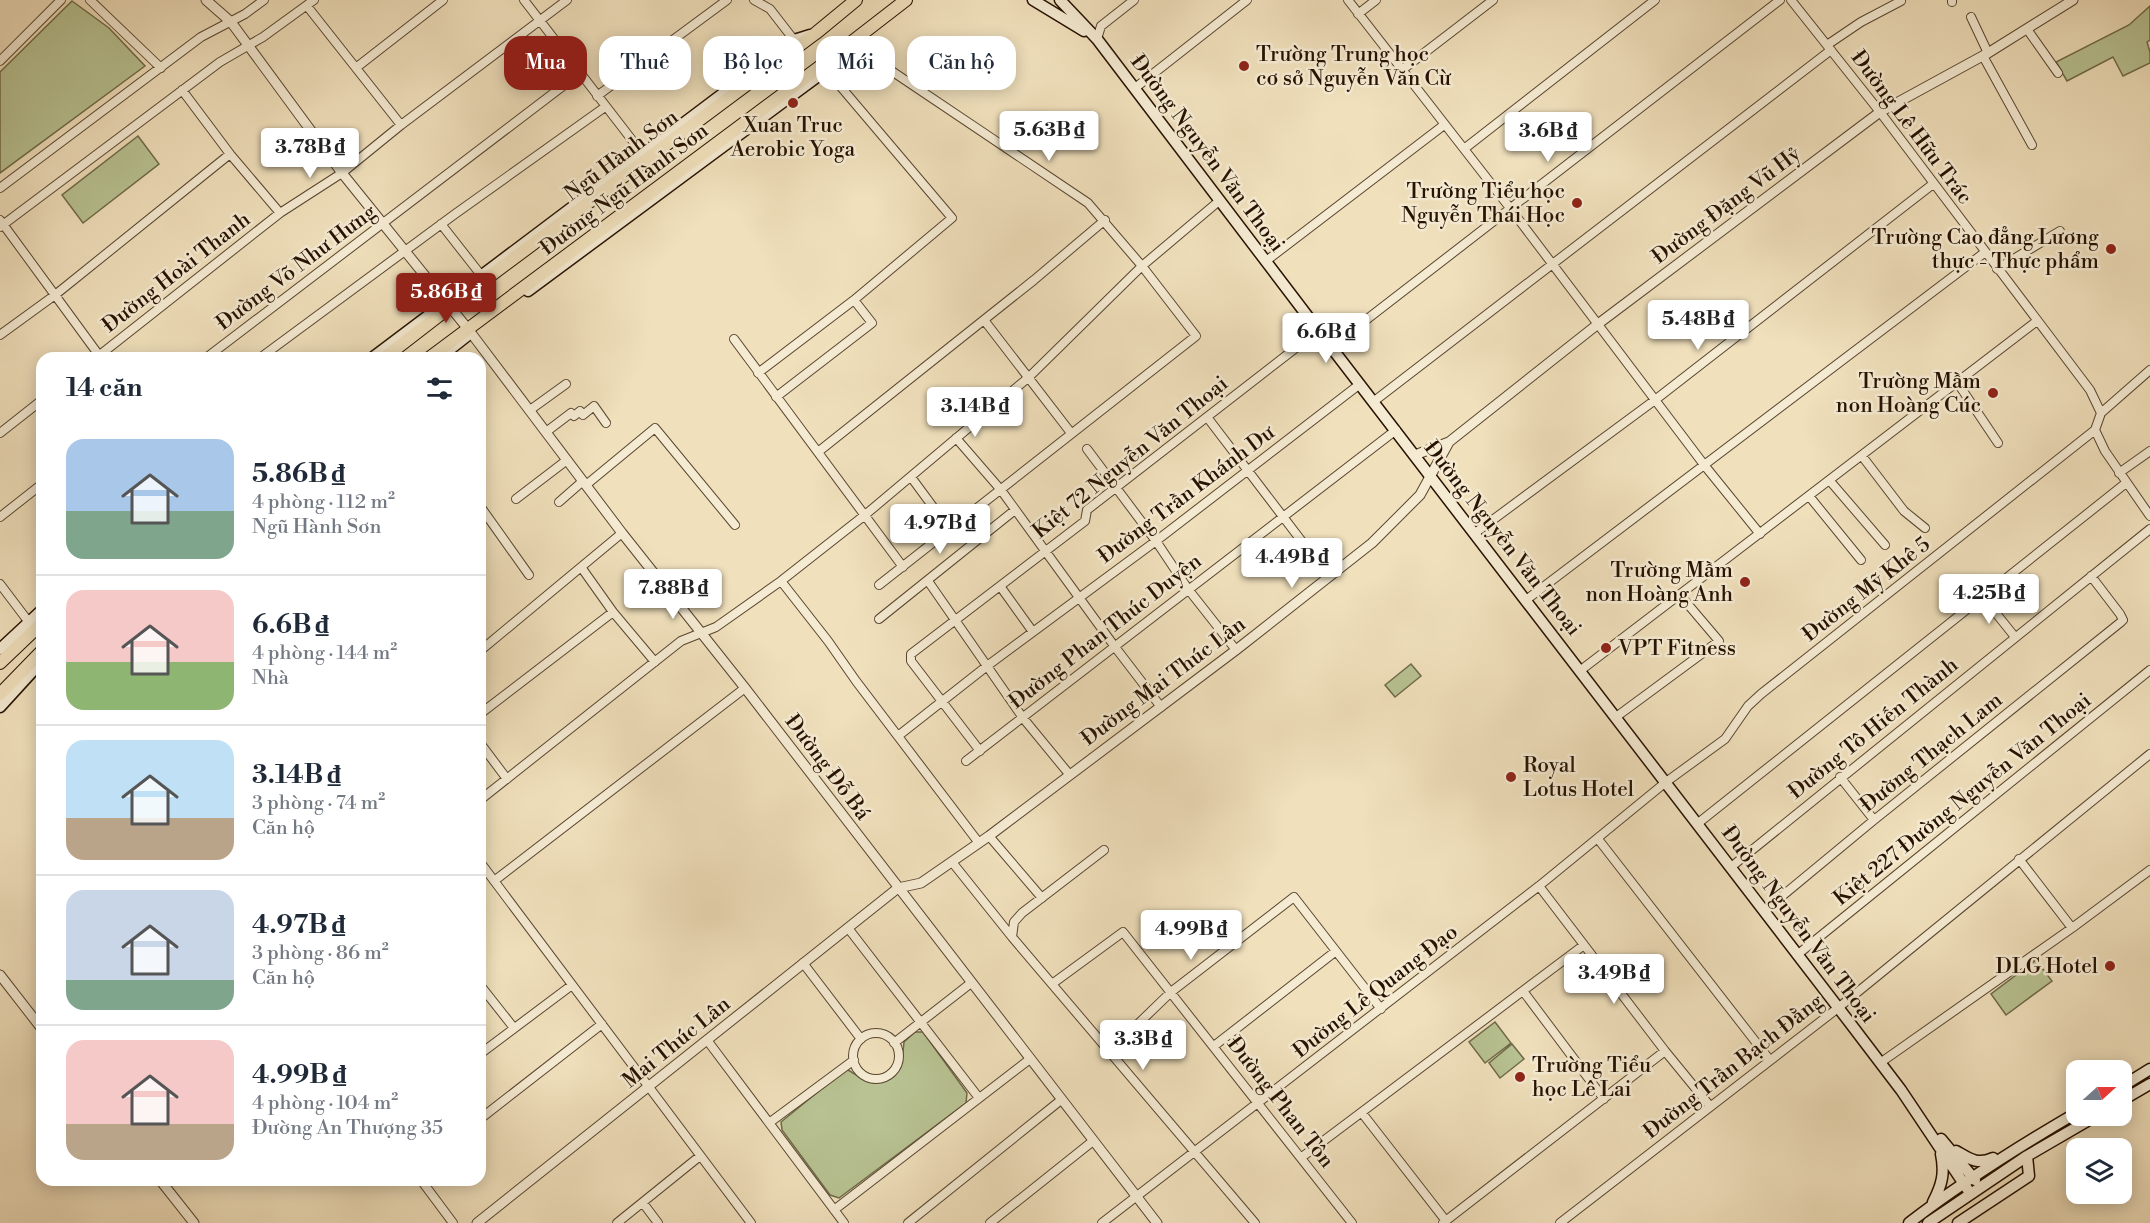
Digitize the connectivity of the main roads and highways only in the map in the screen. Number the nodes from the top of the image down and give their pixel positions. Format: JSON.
{"nodes":[{"id":1,"x":856,"y":0,"type":"edge"},
{"id":2,"x":906,"y":0,"type":"edge"},
{"id":3,"x":1033,"y":0,"type":"edge"},
{"id":4,"x":1060,"y":0,"type":"edge"},
{"id":5,"x":816,"y":33,"type":"junction"},
{"id":6,"x":1097,"y":39,"type":"junction"},
{"id":7,"x":448,"y":305,"type":"junction"},
{"id":8,"x":470,"y":331,"type":"junction"},
{"id":9,"x":381,"y":352,"type":"edge"},
{"id":10,"x":391,"y":352,"type":"edge"},
{"id":11,"x":437,"y":352,"type":"edge"},
{"id":12,"x":447,"y":352,"type":"edge"},
{"id":13,"x":36,"y":615,"type":"edge"},
{"id":14,"x":36,"y":629,"type":"edge"},
{"id":15,"x":0,"y":649,"type":"edge"},
{"id":16,"x":36,"y":657,"type":"edge"},
{"id":17,"x":0,"y":663,"type":"edge"},
{"id":18,"x":36,"y":668,"type":"edge"},
{"id":19,"x":0,"y":694,"type":"edge"},
{"id":20,"x":0,"y":708,"type":"edge"},
{"id":21,"x":2150,"y":1069,"type":"edge"},
{"id":22,"x":2132,"y":1080,"type":"edge"},
{"id":23,"x":2150,"y":1084,"type":"edge"},
{"id":24,"x":2132,"y":1095,"type":"edge"},
{"id":25,"x":2066,"y":1119,"type":"edge"},
{"id":26,"x":2079,"y":1126,"type":"edge"},
{"id":27,"x":1943,"y":1146,"type":"junction"},
{"id":28,"x":2010,"y":1151,"type":"junction"},
{"id":29,"x":2027,"y":1156,"type":"junction"},
{"id":30,"x":1968,"y":1179,"type":"junction"},
{"id":31,"x":1975,"y":1190,"type":"junction"},
{"id":32,"x":1931,"y":1206,"type":"junction"},
{"id":33,"x":1911,"y":1222,"type":"edge"},
{"id":34,"x":1928,"y":1223,"type":"edge"},
{"id":35,"x":1958,"y":1223,"type":"edge"}],
"edges":[{"from":1,"to":5,"type":"highway"},
{"from":2,"to":8,"type":"highway","name":"Đường Ngũ Hành Sơn"},
{"from":3,"to":6,"type":"main road","name":"Đường Nguyễn Văn Thoại"},
{"from":4,"to":6,"type":"main road","name":"Đường Nguyễn Văn Thoại"},
{"from":5,"to":7,"type":"highway","name":"Ngũ Hành Sơn"},
{"from":5,"to":7,"type":"main road","name":"Ngũ Hành Sơn"},
{"from":6,"to":27,"type":"main road","name":"Đường Nguyễn Văn Thoại"},
{"from":7,"to":9,"type":"main road","name":"Ngũ Hành Sơn"},
{"from":7,"to":10,"type":"highway","name":"Ngũ Hành Sơn"},
{"from":8,"to":11,"type":"highway","name":"Đường Ngũ Hành Sơn"},
{"from":8,"to":12,"type":"main road"},
{"from":13,"to":15,"type":"main road"},
{"from":14,"to":17,"type":"highway"},
{"from":16,"to":19,"type":"highway"},
{"from":18,"to":20,"type":"main road"},
{"from":21,"to":22,"type":"main road"},
{"from":23,"to":24,"type":"main road"},
{"from":25,"to":28,"type":"main road"},
{"from":26,"to":29,"type":"main road"},
{"from":27,"to":28,"type":"main road"},
{"from":27,"to":30,"type":"main road","name":"Đường Nguyễn Văn Thoại"},
{"from":27,"to":32,"type":"main road"},
{"from":28,"to":30,"type":"main road"},
{"from":29,"to":31,"type":"main road"},
{"from":29,"to":35,"type":"main road"},
{"from":30,"to":31,"type":"main road","name":"Đường Nguyễn Văn Thoại"},
{"from":30,"to":32,"type":"main road"},
{"from":31,"to":34,"type":"main road"},
{"from":32,"to":33,"type":"main road"}]}
